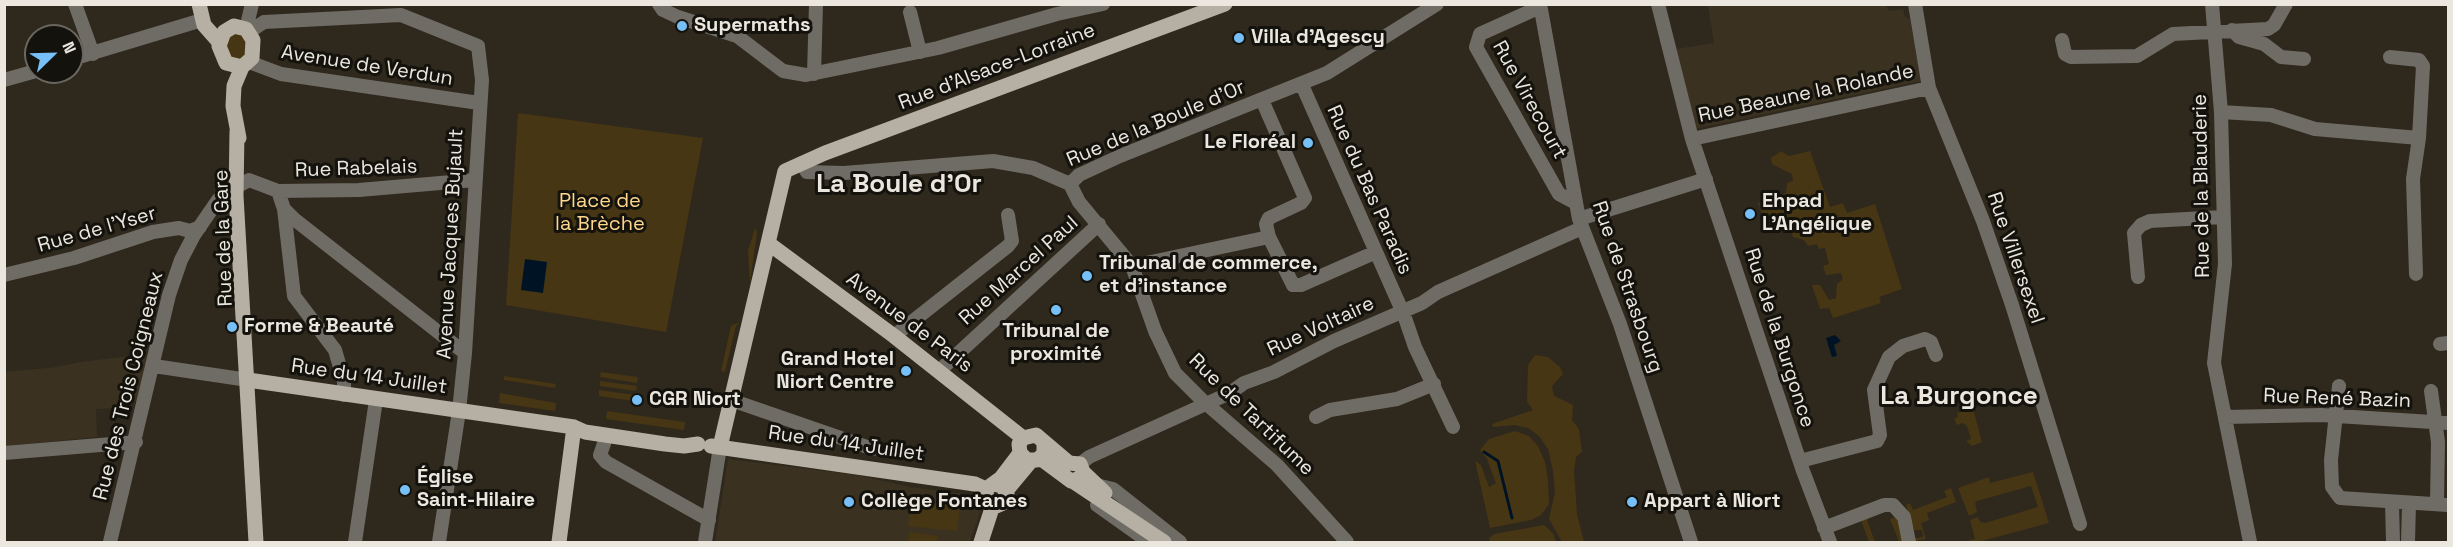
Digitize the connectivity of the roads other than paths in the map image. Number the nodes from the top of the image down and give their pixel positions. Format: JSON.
{"nodes":[{"id":1,"x":75,"y":4,"type":"edge"},
{"id":2,"x":252,"y":4,"type":"edge"},
{"id":3,"x":659,"y":4,"type":"edge"},
{"id":4,"x":816,"y":4,"type":"edge"},
{"id":5,"x":1225,"y":4,"type":"edge"},
{"id":6,"x":1437,"y":4,"type":"edge"},
{"id":7,"x":1658,"y":4,"type":"edge"},
{"id":8,"x":1915,"y":4,"type":"edge"},
{"id":9,"x":2212,"y":4,"type":"edge"},
{"id":10,"x":2286,"y":4,"type":"edge"},
{"id":11,"x":1097,"y":5,"type":"edge"},
{"id":12,"x":1540,"y":6,"type":"edge"},
{"id":13,"x":200,"y":10,"type":"edge"},
{"id":14,"x":910,"y":12,"type":"dead end"},
{"id":15,"x":247,"y":30,"type":"junction"},
{"id":16,"x":2232,"y":30,"type":"junction"},
{"id":17,"x":2215,"y":33,"type":"junction"},
{"id":18,"x":223,"y":35,"type":"junction"},
{"id":19,"x":2062,"y":40,"type":"dead end"},
{"id":20,"x":920,"y":51,"type":"junction"},
{"id":21,"x":93,"y":54,"type":"junction"},
{"id":22,"x":84,"y":56,"type":"edge"},
{"id":23,"x":2391,"y":57,"type":"dead end"},
{"id":24,"x":2304,"y":59,"type":"dead end"},
{"id":25,"x":224,"y":60,"type":"junction"},
{"id":26,"x":246,"y":65,"type":"junction"},
{"id":27,"x":814,"y":74,"type":"junction"},
{"id":28,"x":24,"y":75,"type":"edge"},
{"id":29,"x":4,"y":81,"type":"edge"},
{"id":30,"x":1302,"y":85,"type":"junction"},
{"id":31,"x":1929,"y":88,"type":"junction"},
{"id":32,"x":1262,"y":100,"type":"junction"},
{"id":33,"x":479,"y":103,"type":"junction"},
{"id":34,"x":233,"y":106,"type":"junction"},
{"id":35,"x":2222,"y":112,"type":"junction"},
{"id":36,"x":2419,"y":138,"type":"junction"},
{"id":37,"x":1692,"y":139,"type":"junction"},
{"id":38,"x":802,"y":163,"type":"junction"},
{"id":39,"x":1706,"y":179,"type":"junction"},
{"id":40,"x":475,"y":180,"type":"junction"},
{"id":41,"x":1070,"y":184,"type":"junction"},
{"id":42,"x":239,"y":185,"type":"junction"},
{"id":43,"x":278,"y":191,"type":"junction"},
{"id":44,"x":1576,"y":203,"type":"junction"},
{"id":45,"x":285,"y":209,"type":"junction"},
{"id":46,"x":1008,"y":215,"type":"dead end"},
{"id":47,"x":2223,"y":217,"type":"junction"},
{"id":48,"x":1580,"y":223,"type":"junction"},
{"id":49,"x":1099,"y":224,"type":"junction"},
{"id":50,"x":200,"y":227,"type":"junction"},
{"id":51,"x":1269,"y":237,"type":"junction"},
{"id":52,"x":768,"y":243,"type":"junction"},
{"id":53,"x":1376,"y":252,"type":"junction"},
{"id":54,"x":1132,"y":266,"type":"junction"},
{"id":55,"x":2416,"y":274,"type":"dead end"},
{"id":56,"x":4,"y":275,"type":"edge"},
{"id":57,"x":2138,"y":277,"type":"dead end"},
{"id":58,"x":1402,"y":311,"type":"junction"},
{"id":59,"x":894,"y":336,"type":"junction"},
{"id":60,"x":465,"y":353,"type":"junction"},
{"id":61,"x":1936,"y":355,"type":"dead end"},
{"id":62,"x":154,"y":366,"type":"junction"},
{"id":63,"x":939,"y":371,"type":"junction"},
{"id":64,"x":248,"y":380,"type":"junction"},
{"id":65,"x":1434,"y":384,"type":"junction"},
{"id":66,"x":2339,"y":386,"type":"dead end"},
{"id":67,"x":2431,"y":391,"type":"dead end"},
{"id":68,"x":344,"y":395,"type":"junction"},
{"id":69,"x":375,"y":400,"type":"junction"},
{"id":70,"x":731,"y":400,"type":"junction"},
{"id":71,"x":1206,"y":402,"type":"junction"},
{"id":72,"x":459,"y":411,"type":"junction"},
{"id":73,"x":2336,"y":416,"type":"junction"},
{"id":74,"x":1316,"y":417,"type":"dead end"},
{"id":75,"x":2225,"y":417,"type":"junction"},
{"id":76,"x":2434,"y":422,"type":"junction"},
{"id":77,"x":2448,"y":423,"type":"edge"},
{"id":78,"x":577,"y":428,"type":"junction"},
{"id":79,"x":1453,"y":428,"type":"dead end"},
{"id":80,"x":607,"y":435,"type":"junction"},
{"id":81,"x":136,"y":442,"type":"junction"},
{"id":82,"x":698,"y":444,"type":"junction"},
{"id":83,"x":720,"y":447,"type":"junction"},
{"id":84,"x":873,"y":449,"type":"dead end"},
{"id":85,"x":1032,"y":451,"type":"junction"},
{"id":86,"x":4,"y":453,"type":"edge"},
{"id":87,"x":1800,"y":461,"type":"junction"},
{"id":88,"x":1074,"y":473,"type":"junction"},
{"id":89,"x":1096,"y":485,"type":"junction"},
{"id":90,"x":995,"y":488,"type":"junction"},
{"id":91,"x":2392,"y":503,"type":"junction"},
{"id":92,"x":2409,"y":504,"type":"junction"},
{"id":93,"x":2443,"y":504,"type":"edge"},
{"id":94,"x":709,"y":520,"type":"junction"},
{"id":95,"x":2080,"y":524,"type":"dead end"},
{"id":96,"x":1824,"y":528,"type":"junction"},
{"id":97,"x":1153,"y":539,"type":"edge"},
{"id":98,"x":110,"y":543,"type":"edge"},
{"id":99,"x":256,"y":543,"type":"edge"},
{"id":100,"x":355,"y":543,"type":"edge"},
{"id":101,"x":439,"y":543,"type":"edge"},
{"id":102,"x":559,"y":543,"type":"edge"},
{"id":103,"x":705,"y":543,"type":"edge"},
{"id":104,"x":981,"y":543,"type":"edge"},
{"id":105,"x":1180,"y":543,"type":"edge"},
{"id":106,"x":1347,"y":543,"type":"edge"},
{"id":107,"x":1691,"y":543,"type":"edge"},
{"id":108,"x":1830,"y":543,"type":"edge"},
{"id":109,"x":1909,"y":543,"type":"edge"},
{"id":110,"x":2250,"y":543,"type":"edge"},
{"id":111,"x":2393,"y":543,"type":"edge"},
{"id":112,"x":2409,"y":543,"type":"edge"}],
"edges":[{"from":1,"to":21,"type":"street"},
{"from":2,"to":15,"type":"street"},
{"from":3,"to":27,"type":"street"},
{"from":4,"to":27,"type":"street"},
{"from":5,"to":38,"type":"main road","name":"Rue d'Alsace-Lorraine"},
{"from":6,"to":30,"type":"street","name":"Rue de la Boule d'Or"},
{"from":7,"to":37,"type":"street","name":"Rue de la Burgonce"},
{"from":8,"to":31,"type":"street","name":"Rue Villersexel"},
{"from":9,"to":17,"type":"street","name":"Rue de la Blauderie"},
{"from":10,"to":16,"type":"street"},
{"from":11,"to":20,"type":"street"},
{"from":12,"to":44,"type":"street","name":"Rue de Strasbourg"},
{"from":12,"to":44,"type":"street","name":"Rue Virecourt"},
{"from":13,"to":18,"type":"main road"},
{"from":13,"to":21,"type":"street"},
{"from":14,"to":20,"type":"street"},
{"from":15,"to":18,"type":"main road"},
{"from":15,"to":26,"type":"main road"},
{"from":15,"to":33,"type":"street","name":"Avenue Jacques Bujault"},
{"from":16,"to":17,"type":"street"},
{"from":16,"to":24,"type":"street"},
{"from":17,"to":19,"type":"street"},
{"from":17,"to":35,"type":"street","name":"Rue de la Blauderie"},
{"from":18,"to":25,"type":"main road"},
{"from":20,"to":27,"type":"street"},
{"from":21,"to":22,"type":"street"},
{"from":23,"to":36,"type":"street"},
{"from":25,"to":26,"type":"main road"},
{"from":25,"to":34,"type":"main road","name":"Rue de la Gare"},
{"from":26,"to":33,"type":"street","name":"Avenue de Verdun"},
{"from":26,"to":34,"type":"main road","name":"Rue de la Gare"},
{"from":28,"to":29,"type":"street"},
{"from":30,"to":32,"type":"street","name":"Rue de la Boule d'Or"},
{"from":30,"to":53,"type":"street","name":"Rue du Bas Paradis"},
{"from":31,"to":37,"type":"street","name":"Rue Beaune la Rolande"},
{"from":31,"to":95,"type":"street","name":"Rue Villersexel"},
{"from":32,"to":41,"type":"street","name":"Rue de la Boule d'Or"},
{"from":32,"to":51,"type":"street"},
{"from":33,"to":40,"type":"street","name":"Avenue Jacques Bujault"},
{"from":34,"to":42,"type":"main road","name":"Rue de la Gare"},
{"from":35,"to":36,"type":"street"},
{"from":35,"to":47,"type":"street","name":"Rue de la Blauderie"},
{"from":36,"to":55,"type":"street"},
{"from":37,"to":39,"type":"street","name":"Rue de la Burgonce"},
{"from":38,"to":41,"type":"street","name":"Rue de la Boule d'Or"},
{"from":38,"to":52,"type":"main road","name":"Rue d'Alsace-Lorraine"},
{"from":39,"to":48,"type":"street","name":"Rue Voltaire"},
{"from":39,"to":87,"type":"street","name":"Rue de la Burgonce"},
{"from":40,"to":43,"type":"street","name":"Rue Rabelais"},
{"from":40,"to":60,"type":"street","name":"Avenue Jacques Bujault"},
{"from":41,"to":49,"type":"street","name":"Rue de Tartifume"},
{"from":42,"to":43,"type":"street","name":"Rue Rabelais"},
{"from":42,"to":50,"type":"street","name":"Rue des Trois Coigneaux"},
{"from":42,"to":64,"type":"main road","name":"Rue de la Gare"},
{"from":43,"to":45,"type":"street"},
{"from":44,"to":48,"type":"street","name":"Rue de Strasbourg"},
{"from":45,"to":60,"type":"street"},
{"from":45,"to":68,"type":"street"},
{"from":46,"to":59,"type":"street"},
{"from":47,"to":57,"type":"street"},
{"from":47,"to":75,"type":"street","name":"Rue de la Blauderie"},
{"from":48,"to":58,"type":"street","name":"Rue Voltaire"},
{"from":48,"to":107,"type":"street","name":"Rue de Strasbourg"},
{"from":49,"to":54,"type":"street","name":"Rue de Tartifume"},
{"from":49,"to":63,"type":"street","name":"Rue Marcel Paul"},
{"from":50,"to":56,"type":"street","name":"Rue de l'Yser"},
{"from":50,"to":62,"type":"street","name":"Rue des Trois Coigneaux"},
{"from":51,"to":53,"type":"street"},
{"from":51,"to":54,"type":"street"},
{"from":52,"to":59,"type":"main road","name":"Avenue de Paris"},
{"from":52,"to":70,"type":"main road"},
{"from":53,"to":58,"type":"street","name":"Rue du Bas Paradis"},
{"from":54,"to":71,"type":"street","name":"Rue de Tartifume"},
{"from":58,"to":65,"type":"street","name":"Rue du Bas Paradis"},
{"from":58,"to":71,"type":"street","name":"Rue Voltaire"},
{"from":59,"to":63,"type":"main road","name":"Avenue de Paris"},
{"from":60,"to":72,"type":"street","name":"Avenue Jacques Bujault"},
{"from":61,"to":87,"type":"street"},
{"from":62,"to":64,"type":"street","name":"Rue du 14 Juillet"},
{"from":62,"to":81,"type":"street","name":"Rue des Trois Coigneaux"},
{"from":63,"to":85,"type":"main road","name":"Avenue de Paris"},
{"from":64,"to":68,"type":"main road","name":"Rue du 14 Juillet"},
{"from":64,"to":99,"type":"main road","name":"Rue de la Gare"},
{"from":65,"to":74,"type":"street"},
{"from":65,"to":79,"type":"street","name":"Rue du Bas Paradis"},
{"from":66,"to":73,"type":"street"},
{"from":67,"to":76,"type":"street"},
{"from":68,"to":69,"type":"main road","name":"Rue du 14 Juillet"},
{"from":69,"to":72,"type":"main road","name":"Rue du 14 Juillet"},
{"from":69,"to":100,"type":"street"},
{"from":70,"to":83,"type":"main road"},
{"from":70,"to":84,"type":"street"},
{"from":71,"to":88,"type":"street","name":"Rue Voltaire"},
{"from":71,"to":106,"type":"street","name":"Rue de Tartifume"},
{"from":72,"to":78,"type":"main road","name":"Rue du 14 Juillet"},
{"from":72,"to":101,"type":"street","name":"Avenue Jacques Bujault"},
{"from":73,"to":75,"type":"street","name":"Rue René Bazin"},
{"from":73,"to":76,"type":"street","name":"Rue René Bazin"},
{"from":73,"to":91,"type":"street"},
{"from":75,"to":110,"type":"street","name":"Rue de la Blauderie"},
{"from":76,"to":77,"type":"street","name":"Rue René Bazin"},
{"from":76,"to":93,"type":"street"},
{"from":78,"to":80,"type":"main road","name":"Rue du 14 Juillet"},
{"from":78,"to":82,"type":"main road","name":"Rue du 14 Juillet"},
{"from":78,"to":102,"type":"main road"},
{"from":80,"to":82,"type":"main road","name":"Rue du 14 Juillet"},
{"from":80,"to":94,"type":"street"},
{"from":81,"to":86,"type":"street"},
{"from":81,"to":98,"type":"street","name":"Rue des Trois Coigneaux"},
{"from":82,"to":83,"type":"main road","name":"Rue du 14 Juillet"},
{"from":83,"to":90,"type":"main road","name":"Rue du 14 Juillet"},
{"from":83,"to":94,"type":"street"},
{"from":85,"to":88,"type":"main road","name":"Avenue de Paris"},
{"from":85,"to":90,"type":"main road"},
{"from":87,"to":96,"type":"street","name":"Rue de la Burgonce"},
{"from":88,"to":89,"type":"main road","name":"Avenue de Paris"},
{"from":88,"to":97,"type":"main road","name":"Avenue de Paris"},
{"from":89,"to":97,"type":"main road","name":"Avenue de Paris"},
{"from":89,"to":105,"type":"street","name":"Avenue de Paris"},
{"from":90,"to":104,"type":"main road"},
{"from":91,"to":92,"type":"street"},
{"from":91,"to":111,"type":"street"},
{"from":92,"to":93,"type":"street"},
{"from":92,"to":112,"type":"street"},
{"from":94,"to":103,"type":"street"},
{"from":96,"to":108,"type":"street","name":"Rue de la Burgonce"},
{"from":96,"to":109,"type":"street"}]}
